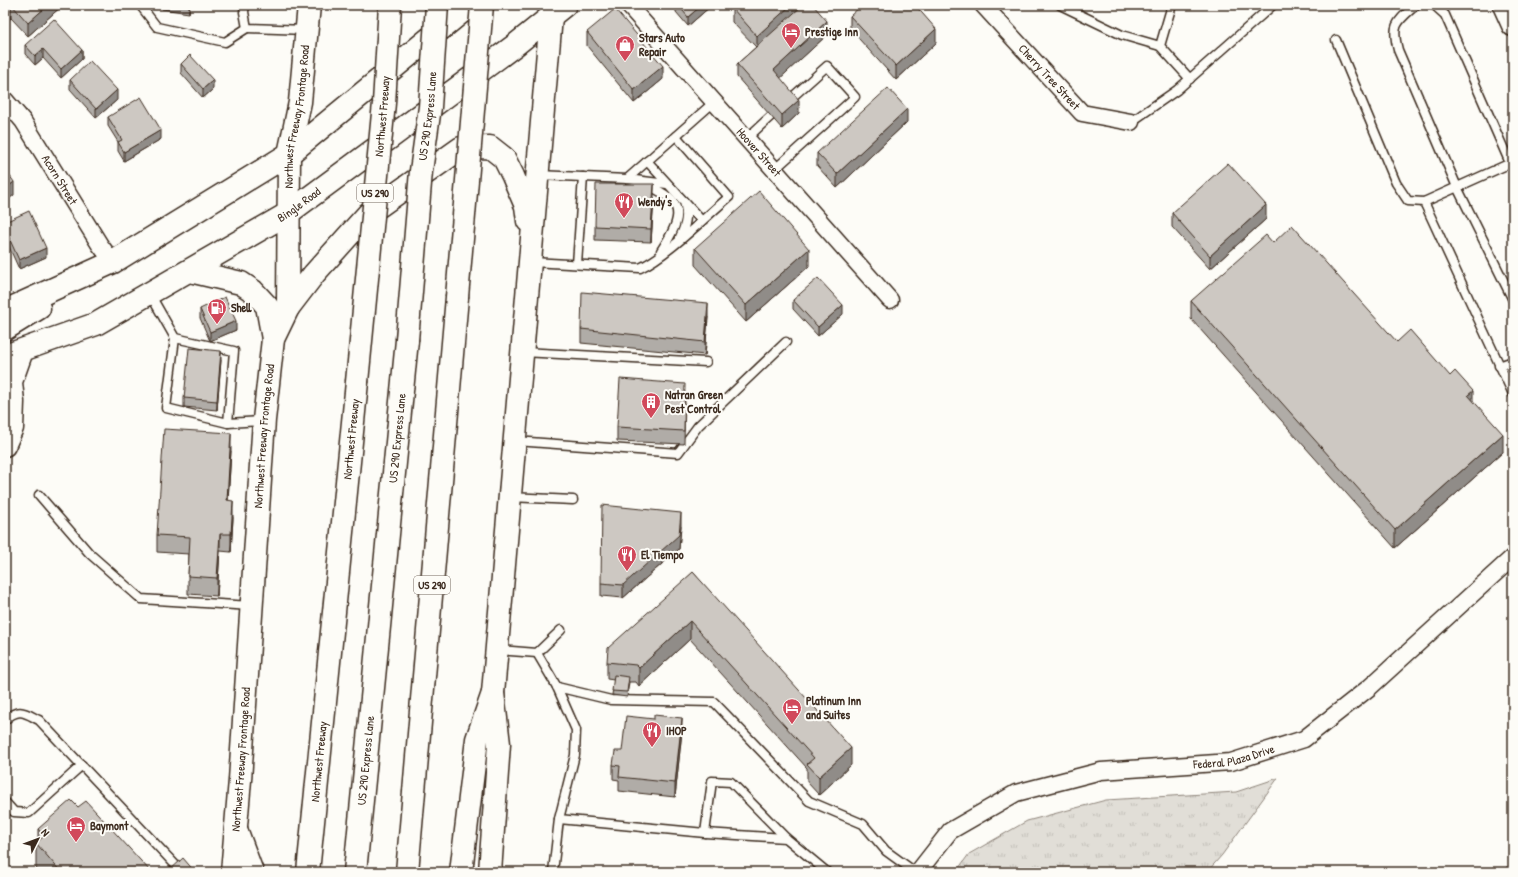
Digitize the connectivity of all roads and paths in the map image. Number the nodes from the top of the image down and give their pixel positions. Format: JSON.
{"nodes":[{"id":1,"x":140,"y":5,"type":"edge"},
{"id":2,"x":245,"y":5,"type":"edge"},
{"id":3,"x":309,"y":5,"type":"edge"},
{"id":4,"x":390,"y":5,"type":"edge"},
{"id":5,"x":437,"y":5,"type":"edge"},
{"id":6,"x":470,"y":5,"type":"edge"},
{"id":7,"x":482,"y":5,"type":"edge"},
{"id":8,"x":628,"y":5,"type":"edge"},
{"id":9,"x":983,"y":5,"type":"edge"},
{"id":10,"x":1060,"y":5,"type":"edge"},
{"id":11,"x":1172,"y":5,"type":"edge"},
{"id":12,"x":1273,"y":5,"type":"edge"},
{"id":13,"x":1416,"y":5,"type":"edge"},
{"id":14,"x":1434,"y":5,"type":"edge"},
{"id":15,"x":1504,"y":5,"type":"edge"},
{"id":16,"x":556,"y":9,"type":"edge"},
{"id":17,"x":1513,"y":25,"type":"edge"},
{"id":18,"x":247,"y":28,"type":"junction"},
{"id":19,"x":306,"y":30,"type":"junction"},
{"id":20,"x":1336,"y":40,"type":"dead end"},
{"id":21,"x":1160,"y":46,"type":"junction"},
{"id":22,"x":1190,"y":79,"type":"junction"},
{"id":23,"x":5,"y":100,"type":"edge"},
{"id":24,"x":788,"y":101,"type":"edge"},
{"id":25,"x":714,"y":102,"type":"junction"},
{"id":26,"x":771,"y":116,"type":"edge"},
{"id":27,"x":1131,"y":122,"type":"joint"},
{"id":28,"x":676,"y":136,"type":"junction"},
{"id":29,"x":746,"y":139,"type":"junction"},
{"id":30,"x":289,"y":154,"type":"junction"},
{"id":31,"x":647,"y":161,"type":"junction"},
{"id":32,"x":1512,"y":165,"type":"edge"},
{"id":33,"x":774,"y":170,"type":"junction"},
{"id":34,"x":537,"y":174,"type":"junction"},
{"id":35,"x":583,"y":176,"type":"junction"},
{"id":36,"x":631,"y":179,"type":"junction"},
{"id":37,"x":667,"y":184,"type":"junction"},
{"id":38,"x":1457,"y":187,"type":"junction"},
{"id":39,"x":684,"y":202,"type":"junction"},
{"id":40,"x":1424,"y":202,"type":"junction"},
{"id":41,"x":287,"y":214,"type":"junction"},
{"id":42,"x":701,"y":220,"type":"junction"},
{"id":43,"x":679,"y":240,"type":"junction"},
{"id":44,"x":530,"y":254,"type":"junction"},
{"id":45,"x":656,"y":258,"type":"junction"},
{"id":46,"x":577,"y":264,"type":"junction"},
{"id":47,"x":104,"y":266,"type":"junction"},
{"id":48,"x":190,"y":271,"type":"junction"},
{"id":49,"x":149,"y":293,"type":"junction"},
{"id":50,"x":890,"y":300,"type":"dead end"},
{"id":51,"x":1513,"y":300,"type":"edge"},
{"id":52,"x":288,"y":308,"type":"junction"},
{"id":53,"x":5,"y":311,"type":"edge"},
{"id":54,"x":5,"y":329,"type":"edge"},
{"id":55,"x":175,"y":338,"type":"junction"},
{"id":56,"x":273,"y":339,"type":"junction"},
{"id":57,"x":786,"y":342,"type":"dead end"},
{"id":58,"x":522,"y":352,"type":"junction"},
{"id":59,"x":14,"y":354,"type":"edge"},
{"id":60,"x":1513,"y":361,"type":"edge"},
{"id":61,"x":706,"y":362,"type":"dead end"},
{"id":62,"x":1500,"y":366,"type":"junction"},
{"id":63,"x":1513,"y":394,"type":"edge"},
{"id":64,"x":264,"y":420,"type":"junction"},
{"id":65,"x":228,"y":423,"type":"junction"},
{"id":66,"x":515,"y":441,"type":"junction"},
{"id":67,"x":5,"y":446,"type":"edge"},
{"id":68,"x":39,"y":495,"type":"dead end"},
{"id":69,"x":509,"y":497,"type":"junction"},
{"id":70,"x":573,"y":500,"type":"dead end"},
{"id":71,"x":1513,"y":557,"type":"edge"},
{"id":72,"x":252,"y":606,"type":"junction"},
{"id":73,"x":561,"y":630,"type":"dead end"},
{"id":74,"x":497,"y":650,"type":"junction"},
{"id":75,"x":537,"y":653,"type":"junction"},
{"id":76,"x":557,"y":687,"type":"junction"},
{"id":77,"x":493,"y":693,"type":"junction"},
{"id":78,"x":5,"y":720,"type":"edge"},
{"id":79,"x":82,"y":765,"type":"junction"},
{"id":80,"x":5,"y":802,"type":"edge"},
{"id":81,"x":559,"y":819,"type":"junction"},
{"id":82,"x":236,"y":830,"type":"junction"},
{"id":83,"x":705,"y":833,"type":"junction"},
{"id":84,"x":786,"y":838,"type":"junction"},
{"id":85,"x":182,"y":872,"type":"edge"},
{"id":86,"x":232,"y":872,"type":"edge"},
{"id":87,"x":252,"y":872,"type":"edge"},
{"id":88,"x":308,"y":872,"type":"edge"},
{"id":89,"x":355,"y":872,"type":"edge"},
{"id":90,"x":407,"y":872,"type":"edge"},
{"id":91,"x":460,"y":872,"type":"edge"},
{"id":92,"x":490,"y":872,"type":"edge"},
{"id":93,"x":553,"y":872,"type":"edge"},
{"id":94,"x":827,"y":872,"type":"edge"},
{"id":95,"x":917,"y":872,"type":"edge"}],
"edges":[{"from":1,"to":18,"type":"lane"},
{"from":2,"to":18,"type":"lane"},
{"from":3,"to":19,"type":"main road","name":"Northwest Freeway Frontage Road"},
{"from":4,"to":88,"type":"main road","name":"Northwest Freeway","number":"US 290","bridge":true},
{"from":5,"to":89,"type":"main road","name":"US 290 Express Lane","bridge":true},
{"from":6,"to":30,"type":"main road"},
{"from":7,"to":90,"type":"main road","number":"US 290","bridge":true},
{"from":8,"to":25,"type":"street","name":"Hoover Street"},
{"from":9,"to":27,"type":"street","name":"Cherry Tree Street"},
{"from":10,"to":21,"type":"lane"},
{"from":11,"to":21,"type":"lane"},
{"from":12,"to":22,"type":"lane"},
{"from":13,"to":38,"type":"lane"},
{"from":14,"to":32,"type":"lane"},
{"from":15,"to":17,"type":"main road"},
{"from":16,"to":34,"type":"main road"},
{"from":16,"to":41,"type":"main road","name":"Bingle Road"},
{"from":18,"to":19,"type":"lane"},
{"from":19,"to":30,"type":"main road","name":"Northwest Freeway Frontage Road"},
{"from":20,"to":40,"type":"lane"},
{"from":21,"to":22,"type":"lane"},
{"from":22,"to":27,"type":"lane"},
{"from":23,"to":47,"type":"street","name":"Acorn Street"},
{"from":24,"to":33,"type":"lane"},
{"from":25,"to":28,"type":"lane"},
{"from":25,"to":29,"type":"street","name":"Hoover Street"},
{"from":26,"to":29,"type":"lane"},
{"from":28,"to":31,"type":"lane"},
{"from":28,"to":42,"type":"lane"},
{"from":29,"to":33,"type":"street","name":"Hoover Street"},
{"from":30,"to":41,"type":"main road","name":"Northwest Freeway Frontage Road"},
{"from":30,"to":47,"type":"main road"},
{"from":31,"to":36,"type":"lane"},
{"from":31,"to":37,"type":"lane"},
{"from":32,"to":38,"type":"lane"},
{"from":33,"to":50,"type":"street","name":"Hoover Street"},
{"from":34,"to":35,"type":"lane"},
{"from":34,"to":44,"type":"main road"},
{"from":35,"to":36,"type":"lane"},
{"from":35,"to":46,"type":"lane"},
{"from":36,"to":37,"type":"lane"},
{"from":36,"to":45,"type":"lane"},
{"from":37,"to":39,"type":"lane"},
{"from":38,"to":40,"type":"lane"},
{"from":38,"to":51,"type":"lane"},
{"from":39,"to":42,"type":"lane"},
{"from":39,"to":43,"type":"lane"},
{"from":40,"to":62,"type":"lane"},
{"from":41,"to":48,"type":"main road","name":"Bingle Road"},
{"from":41,"to":52,"type":"main road","name":"Northwest Freeway Frontage Road"},
{"from":42,"to":43,"type":"lane"},
{"from":43,"to":45,"type":"lane"},
{"from":44,"to":46,"type":"lane"},
{"from":44,"to":52,"type":"main road"},
{"from":44,"to":58,"type":"main road"},
{"from":45,"to":46,"type":"lane"},
{"from":47,"to":53,"type":"main road"},
{"from":47,"to":54,"type":"main road"},
{"from":48,"to":49,"type":"main road","name":"Bingle Road"},
{"from":48,"to":56,"type":"main road"},
{"from":49,"to":55,"type":"lane"},
{"from":49,"to":59,"type":"main road","name":"Bingle Road"},
{"from":52,"to":56,"type":"main road","name":"Northwest Freeway Frontage Road"},
{"from":55,"to":65,"type":"lane"},
{"from":55,"to":65,"type":"lane"},
{"from":56,"to":64,"type":"main road","name":"Northwest Freeway Frontage Road"},
{"from":57,"to":66,"type":"lane"},
{"from":58,"to":61,"type":"lane"},
{"from":58,"to":66,"type":"main road"},
{"from":59,"to":67,"type":"street"},
{"from":60,"to":62,"type":"lane"},
{"from":62,"to":63,"type":"lane"},
{"from":64,"to":65,"type":"lane"},
{"from":64,"to":72,"type":"main road","name":"Northwest Freeway Frontage Road"},
{"from":66,"to":69,"type":"main road"},
{"from":68,"to":72,"type":"lane"},
{"from":69,"to":70,"type":"lane"},
{"from":69,"to":74,"type":"main road"},
{"from":71,"to":95,"type":"street","name":"Federal Plaza Drive"},
{"from":72,"to":82,"type":"main road","name":"Northwest Freeway Frontage Road"},
{"from":73,"to":75,"type":"lane"},
{"from":74,"to":75,"type":"lane"},
{"from":74,"to":77,"type":"main road"},
{"from":75,"to":76,"type":"lane"},
{"from":76,"to":81,"type":"lane"},
{"from":76,"to":95,"type":"lane"},
{"from":77,"to":91,"type":"main road"},
{"from":77,"to":92,"type":"main road"},
{"from":78,"to":79,"type":"lane"},
{"from":79,"to":80,"type":"lane"},
{"from":79,"to":85,"type":"lane"},
{"from":81,"to":83,"type":"lane"},
{"from":81,"to":93,"type":"lane"},
{"from":82,"to":86,"type":"main road","name":"Northwest Freeway Frontage Road"},
{"from":82,"to":87,"type":"main road"},
{"from":83,"to":84,"type":"lane"},
{"from":83,"to":84,"type":"lane"},
{"from":84,"to":94,"type":"lane"}]}
